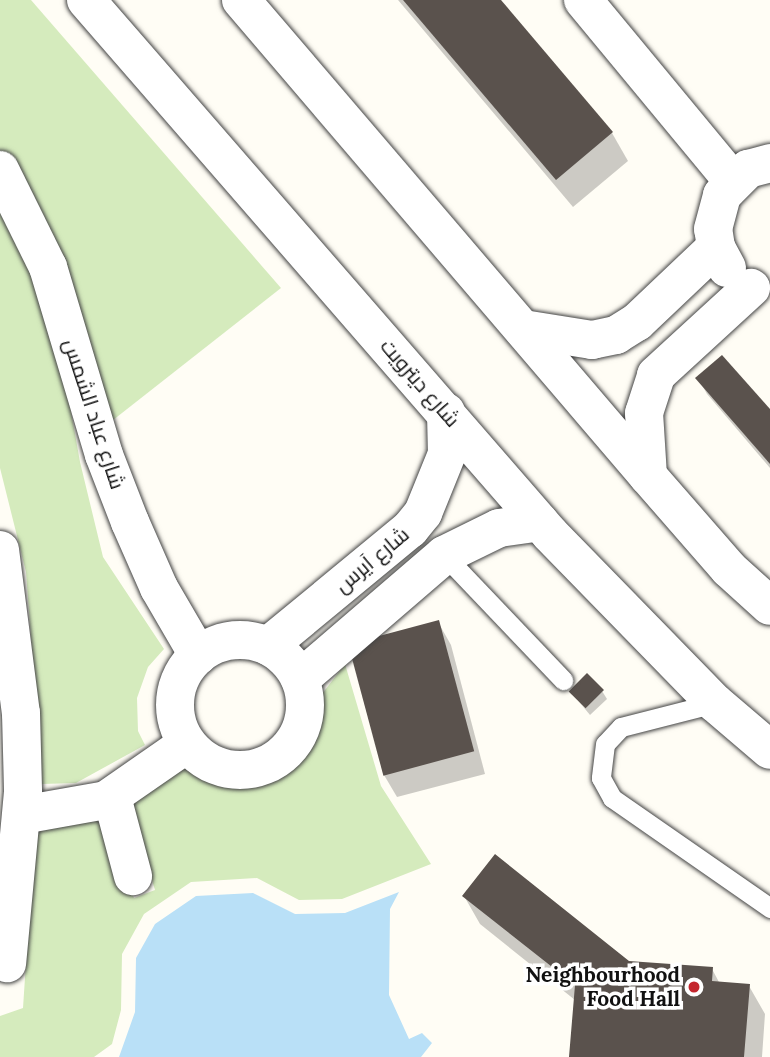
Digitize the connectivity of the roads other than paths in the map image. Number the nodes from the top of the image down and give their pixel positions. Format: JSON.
{"nodes":[{"id":1,"x":86,"y":0,"type":"edge"},
{"id":2,"x":241,"y":0,"type":"edge"},
{"id":3,"x":583,"y":0,"type":"edge"},
{"id":4,"x":770,"y":163,"type":"edge"},
{"id":5,"x":733,"y":181,"type":"junction"},
{"id":6,"x":6,"y":192,"type":"edge"},
{"id":7,"x":716,"y":247,"type":"junction"},
{"id":8,"x":761,"y":290,"type":"edge"},
{"id":9,"x":523,"y":328,"type":"junction"},
{"id":10,"x":446,"y":412,"type":"junction"},
{"id":11,"x":648,"y":476,"type":"junction"},
{"id":12,"x":540,"y":522,"type":"junction"},
{"id":13,"x":0,"y":550,"type":"edge"},
{"id":14,"x":444,"y":555,"type":"junction"},
{"id":15,"x":770,"y":606,"type":"edge"},
{"id":16,"x":268,"y":646,"type":"junction"},
{"id":17,"x":198,"y":654,"type":"junction"},
{"id":18,"x":300,"y":679,"type":"junction"},
{"id":19,"x":563,"y":680,"type":"dead end"},
{"id":20,"x":715,"y":703,"type":"junction"},
{"id":21,"x":187,"y":744,"type":"junction"},
{"id":22,"x":770,"y":750,"type":"edge"},
{"id":23,"x":119,"y":790,"type":"junction"},
{"id":24,"x":23,"y":804,"type":"junction"},
{"id":25,"x":132,"y":876,"type":"dead end"},
{"id":26,"x":770,"y":908,"type":"edge"},
{"id":27,"x":7,"y":964,"type":"dead end"}],
"edges":[{"from":1,"to":10,"type":"street","name":"شارع ديترويت"},
{"from":2,"to":9,"type":"street"},
{"from":3,"to":5,"type":"street"},
{"from":4,"to":5,"type":"street"},
{"from":5,"to":7,"type":"street"},
{"from":6,"to":17,"type":"street","name":"شارع عباد الشمس"},
{"from":7,"to":8,"type":"street"},
{"from":7,"to":9,"type":"street"},
{"from":8,"to":11,"type":"street"},
{"from":9,"to":11,"type":"street"},
{"from":10,"to":12,"type":"street","name":"شارع ديترويت"},
{"from":10,"to":16,"type":"street","name":"شارع آيرس"},
{"from":11,"to":15,"type":"street"},
{"from":12,"to":14,"type":"street","name":"شارع آيرس"},
{"from":12,"to":20,"type":"street","name":"شارع ديترويت"},
{"from":13,"to":24,"type":"street"},
{"from":14,"to":18,"type":"street","name":"شارع آيرس"},
{"from":14,"to":19,"type":"lane"},
{"from":16,"to":17,"type":"street"},
{"from":16,"to":18,"type":"street"},
{"from":17,"to":21,"type":"street"},
{"from":18,"to":21,"type":"street"},
{"from":20,"to":22,"type":"street","name":"شارع ديترويت"},
{"from":20,"to":26,"type":"lane"},
{"from":21,"to":23,"type":"street"},
{"from":23,"to":24,"type":"street"},
{"from":23,"to":25,"type":"street"},
{"from":24,"to":27,"type":"street"}]}
